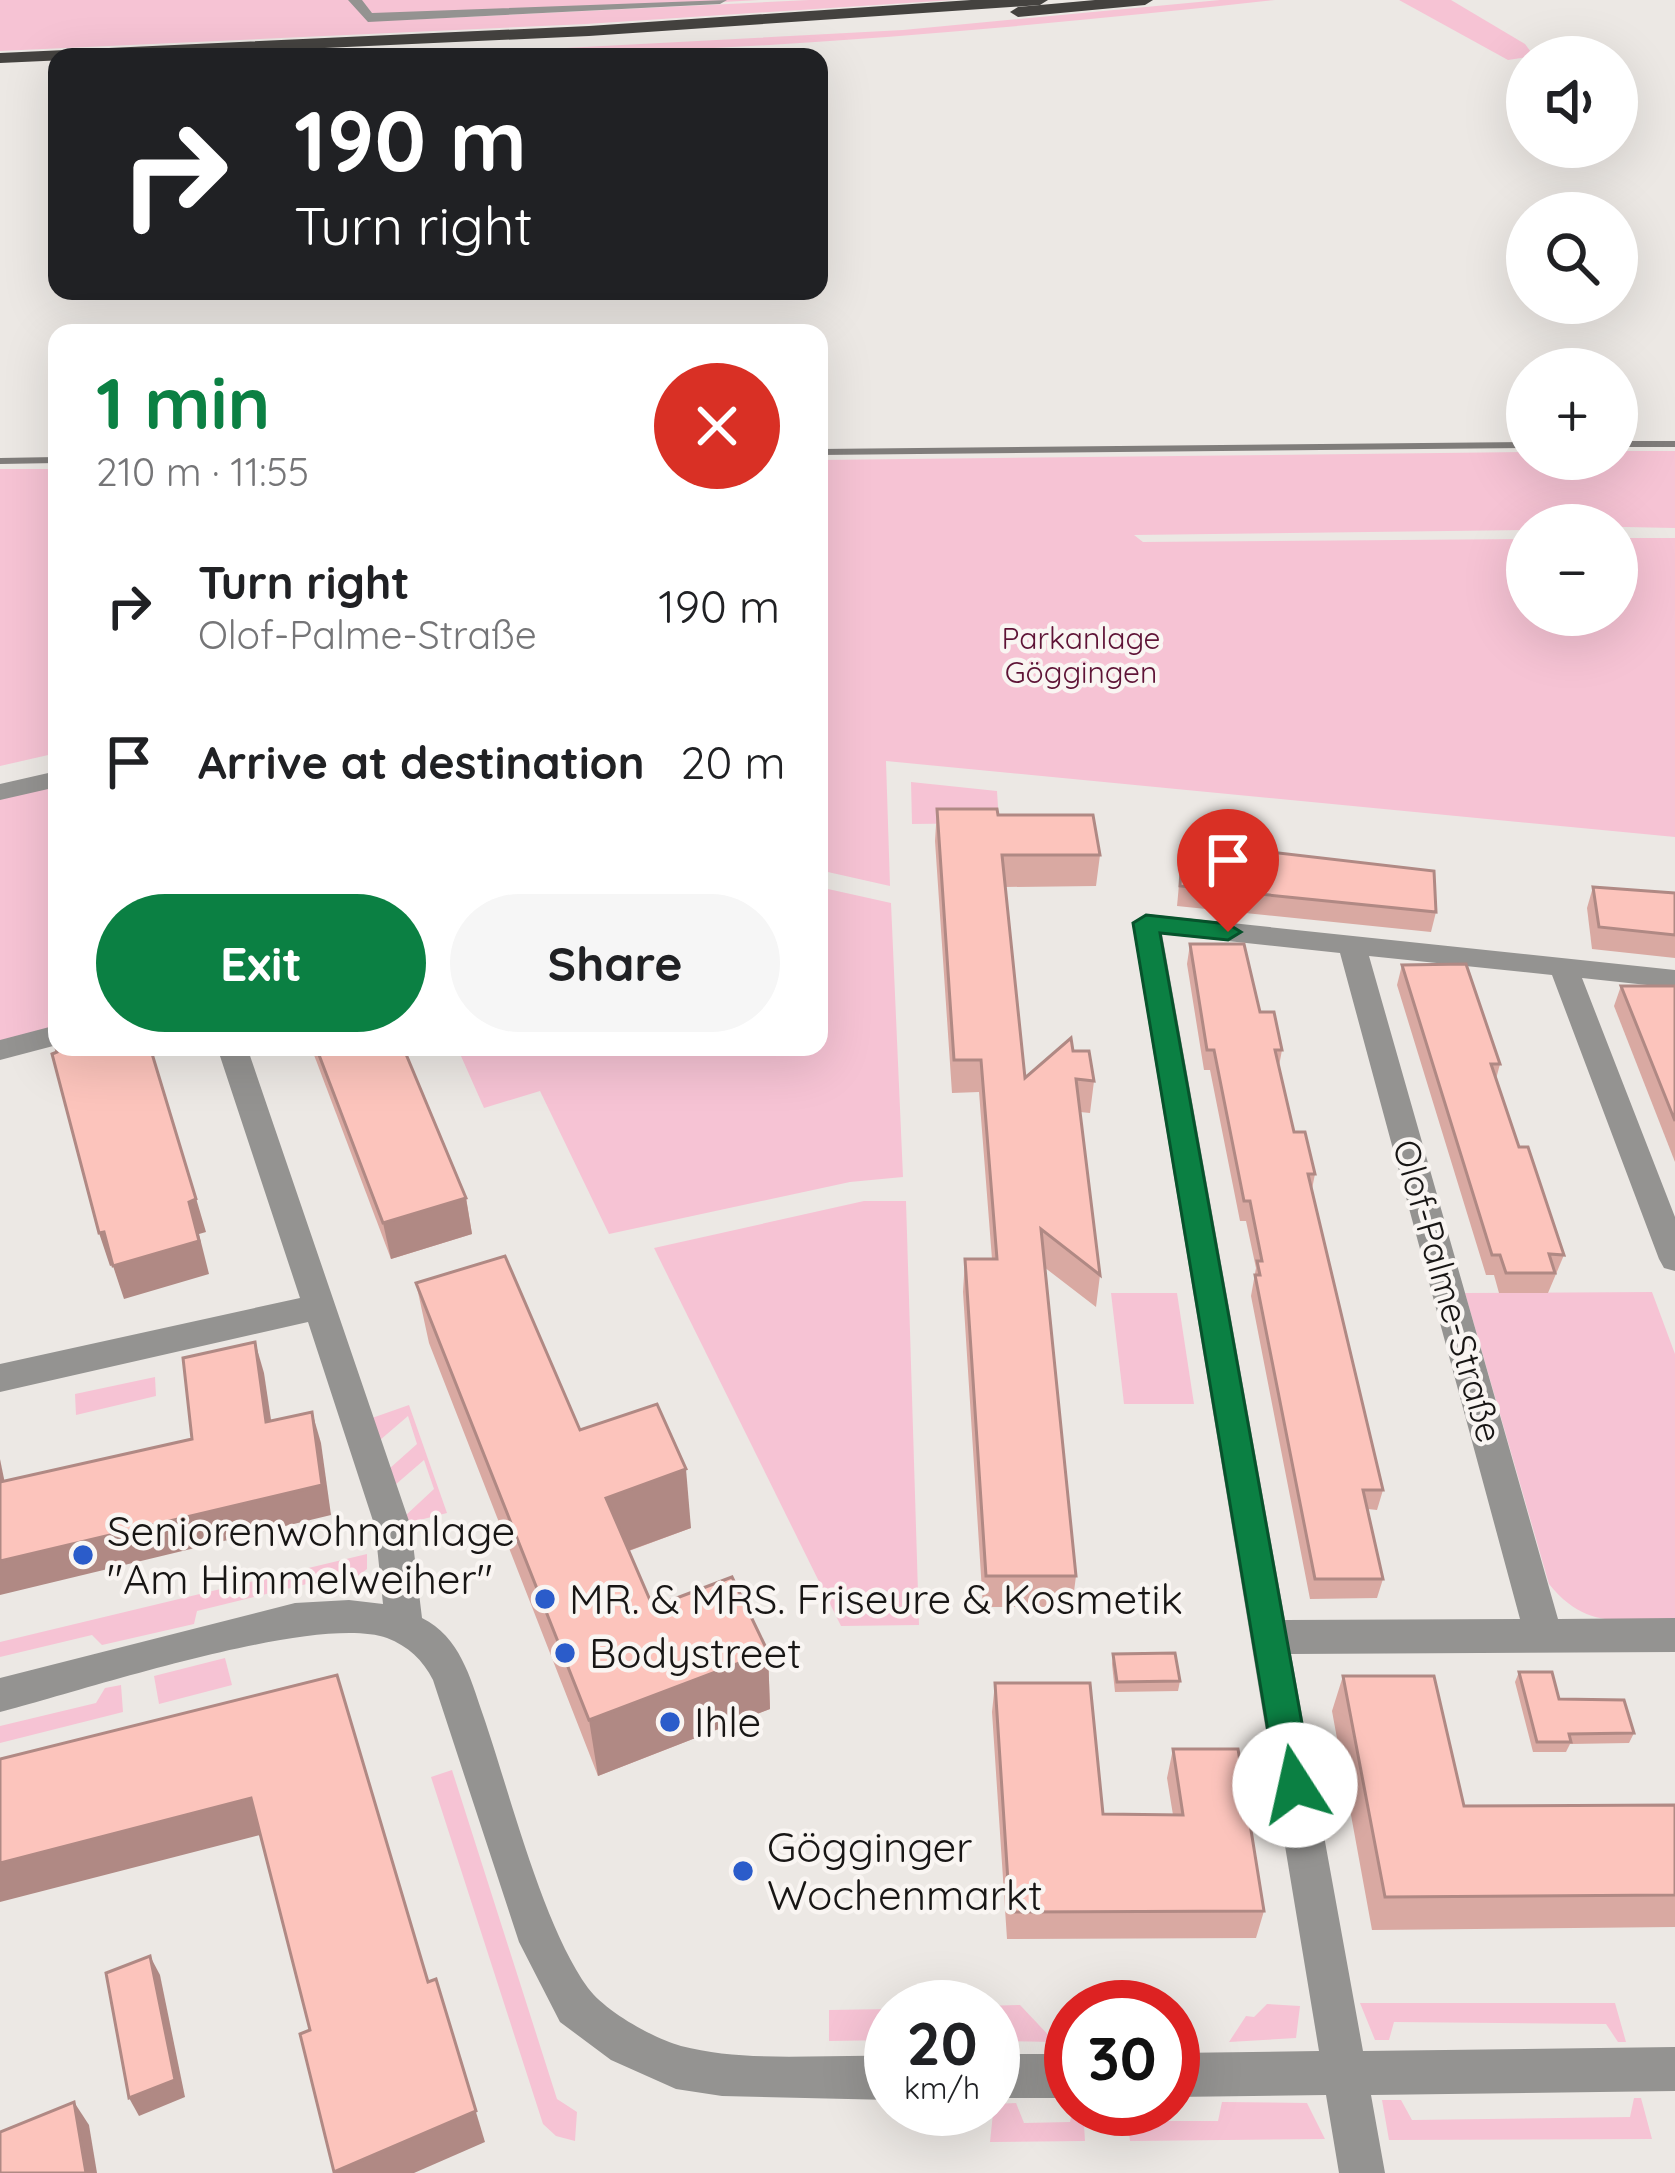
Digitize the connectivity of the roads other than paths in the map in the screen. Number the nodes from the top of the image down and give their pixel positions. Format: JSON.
{"nodes":[{"id":1,"x":355,"y":0,"type":"edge"},
{"id":2,"x":720,"y":0,"type":"edge"},
{"id":3,"x":1040,"y":0,"type":"edge"},
{"id":4,"x":1144,"y":0,"type":"edge"},
{"id":5,"x":218,"y":48,"type":"edge"},
{"id":6,"x":419,"y":48,"type":"edge"},
{"id":7,"x":48,"y":56,"type":"edge"},
{"id":8,"x":0,"y":58,"type":"edge"},
{"id":9,"x":48,"y":66,"type":"edge"},
{"id":10,"x":0,"y":68,"type":"edge"},
{"id":11,"x":48,"y":781,"type":"edge"},
{"id":12,"x":0,"y":792,"type":"edge"},
{"id":13,"x":1352,"y":945,"type":"junction"},
{"id":14,"x":1563,"y":967,"type":"junction"},
{"id":15,"x":1675,"y":979,"type":"edge"},
{"id":16,"x":48,"y":1037,"type":"edge"},
{"id":17,"x":0,"y":1050,"type":"edge"},
{"id":18,"x":235,"y":1056,"type":"edge"},
{"id":19,"x":1675,"y":1259,"type":"edge"},
{"id":20,"x":319,"y":1307,"type":"junction"},
{"id":21,"x":0,"y":1378,"type":"edge"},
{"id":22,"x":404,"y":1629,"type":"junction"},
{"id":23,"x":1675,"y":1635,"type":"edge"},
{"id":24,"x":1544,"y":1636,"type":"junction"},
{"id":25,"x":1270,"y":1637,"type":"junction"},
{"id":26,"x":0,"y":1695,"type":"edge"},
{"id":27,"x":1675,"y":2069,"type":"edge"},
{"id":28,"x":1345,"y":2073,"type":"junction"},
{"id":29,"x":1200,"y":2074,"type":"edge"},
{"id":30,"x":864,"y":2077,"type":"edge"},
{"id":31,"x":1362,"y":2173,"type":"edge"}],
"edges":[{"from":1,"to":2,"type":"street"},
{"from":3,"to":5,"type":"highway"},
{"from":4,"to":6,"type":"highway"},
{"from":7,"to":8,"type":"highway"},
{"from":9,"to":10,"type":"highway"},
{"from":11,"to":12,"type":"street"},
{"from":13,"to":14,"type":"street"},
{"from":13,"to":24,"type":"street","name":"Olof-Palme-Straße"},
{"from":13,"to":25,"type":"street"},
{"from":14,"to":15,"type":"street"},
{"from":14,"to":19,"type":"street"},
{"from":16,"to":17,"type":"street"},
{"from":18,"to":20,"type":"street"},
{"from":20,"to":21,"type":"street"},
{"from":20,"to":22,"type":"street"},
{"from":22,"to":26,"type":"street"},
{"from":22,"to":30,"type":"street"},
{"from":23,"to":24,"type":"street"},
{"from":24,"to":25,"type":"street"},
{"from":25,"to":28,"type":"street"},
{"from":27,"to":28,"type":"street"},
{"from":28,"to":29,"type":"street"},
{"from":28,"to":31,"type":"street"}]}
